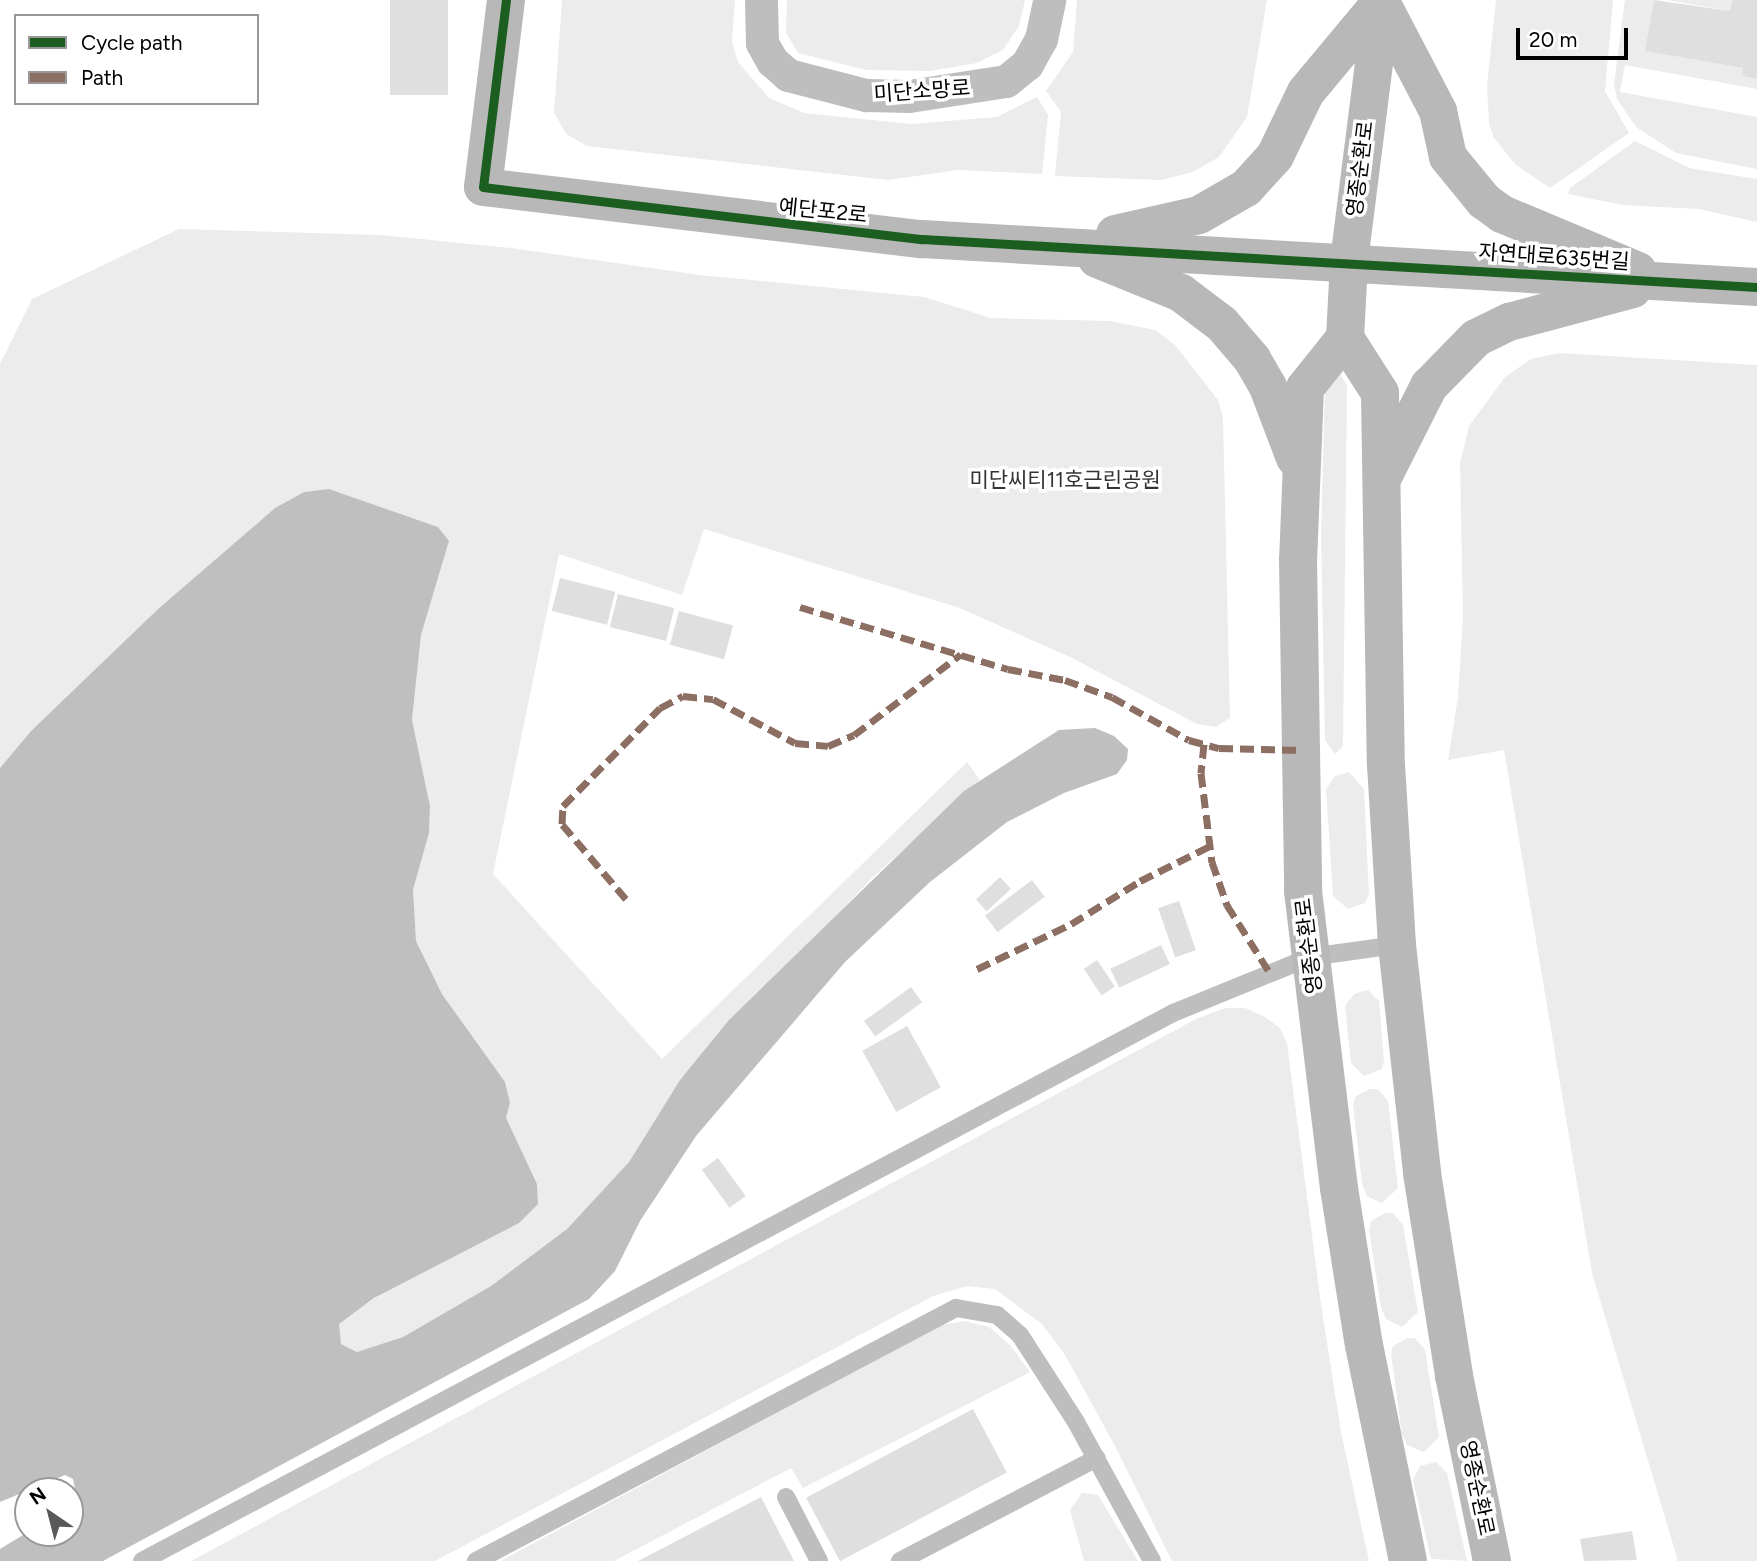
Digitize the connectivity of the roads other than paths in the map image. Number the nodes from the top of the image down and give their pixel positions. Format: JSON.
{"nodes":[{"id":1,"x":506,"y":0,"type":"edge"},
{"id":2,"x":761,"y":0,"type":"edge"},
{"id":3,"x":1049,"y":0,"type":"edge"},
{"id":4,"x":1381,"y":1,"type":"edge"},
{"id":5,"x":1059,"y":245,"type":"junction"},
{"id":6,"x":1349,"y":262,"type":"junction"},
{"id":7,"x":1662,"y":281,"type":"junction"},
{"id":8,"x":1757,"y":288,"type":"edge"},
{"id":9,"x":1345,"y":338,"type":"junction"},
{"id":10,"x":1301,"y":477,"type":"junction"},
{"id":11,"x":1381,"y":480,"type":"junction"},
{"id":12,"x":1397,"y":945,"type":"junction"},
{"id":13,"x":1310,"y":957,"type":"junction"},
{"id":14,"x":1097,"y":1458,"type":"junction"},
{"id":15,"x":786,"y":1497,"type":"dead end"},
{"id":16,"x":142,"y":1561,"type":"edge"},
{"id":17,"x":477,"y":1561,"type":"edge"},
{"id":18,"x":819,"y":1561,"type":"edge"},
{"id":19,"x":900,"y":1561,"type":"edge"},
{"id":20,"x":1152,"y":1561,"type":"edge"},
{"id":21,"x":1408,"y":1561,"type":"edge"},
{"id":22,"x":1492,"y":1561,"type":"edge"}],
"edges":[{"from":1,"to":5,"type":"street","name":"예단포2로"},
{"from":2,"to":3,"type":"street","name":"미단소망로"},
{"from":4,"to":5,"type":"street"},
{"from":4,"to":6,"type":"street","name":"영종순환로"},
{"from":4,"to":7,"type":"street"},
{"from":5,"to":6,"type":"street","name":"예단포2로"},
{"from":5,"to":10,"type":"street"},
{"from":6,"to":7,"type":"street","name":"자연대로635번길"},
{"from":6,"to":9,"type":"street","name":"영종순환로"},
{"from":7,"to":8,"type":"street","name":"자연대로635번길"},
{"from":7,"to":11,"type":"street"},
{"from":9,"to":10,"type":"street","name":"영종순환로"},
{"from":9,"to":11,"type":"street","name":"영종순환로"},
{"from":10,"to":13,"type":"street","name":"영종순환로"},
{"from":11,"to":12,"type":"street","name":"영종순환로"},
{"from":12,"to":13,"type":"lane"},
{"from":12,"to":22,"type":"street","name":"영종순환로"},
{"from":13,"to":16,"type":"lane"},
{"from":13,"to":21,"type":"street","name":"영종순환로"},
{"from":14,"to":17,"type":"lane"},
{"from":14,"to":19,"type":"lane"},
{"from":14,"to":20,"type":"lane"},
{"from":15,"to":18,"type":"lane"}]}
